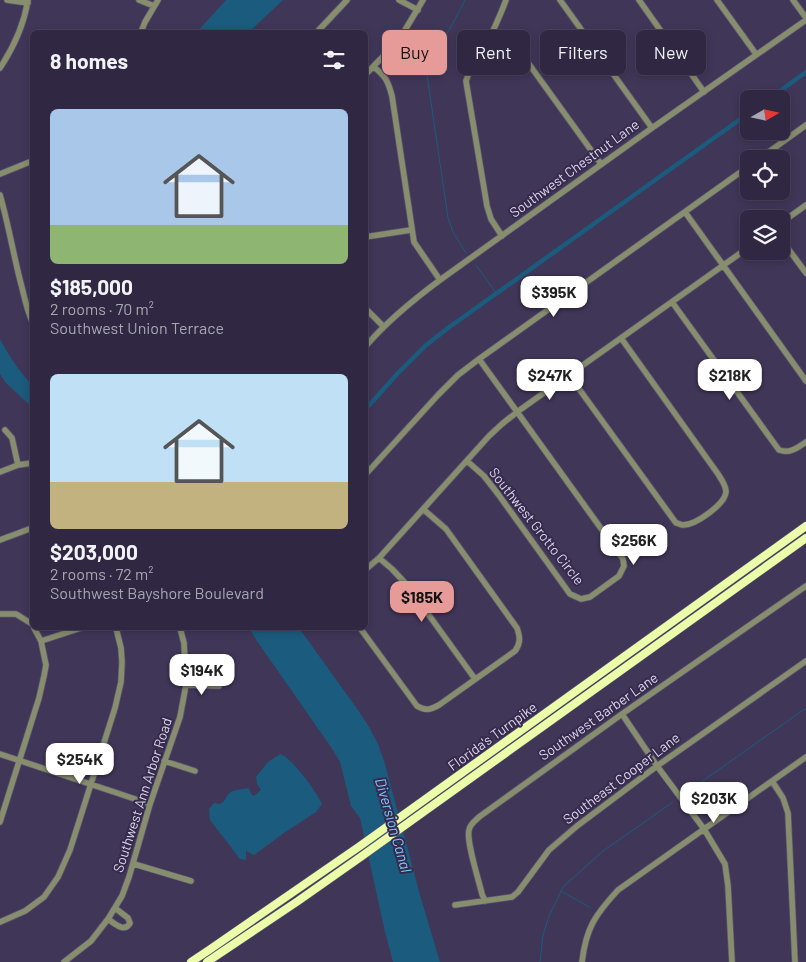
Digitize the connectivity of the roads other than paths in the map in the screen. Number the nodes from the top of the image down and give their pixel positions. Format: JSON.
{"nodes":[{"id":1,"x":7,"y":0,"type":"edge"},
{"id":2,"x":138,"y":0,"type":"edge"},
{"id":3,"x":347,"y":0,"type":"edge"},
{"id":4,"x":399,"y":0,"type":"edge"},
{"id":5,"x":423,"y":0,"type":"edge"},
{"id":6,"x":506,"y":0,"type":"edge"},
{"id":7,"x":560,"y":0,"type":"edge"},
{"id":8,"x":639,"y":0,"type":"edge"},
{"id":9,"x":717,"y":0,"type":"edge"},
{"id":10,"x":793,"y":0,"type":"edge"},
{"id":11,"x":28,"y":2,"type":"edge"},
{"id":12,"x":156,"y":3,"type":"edge"},
{"id":13,"x":418,"y":10,"type":"junction"},
{"id":14,"x":806,"y":19,"type":"edge"},
{"id":15,"x":142,"y":30,"type":"edge"},
{"id":16,"x":319,"y":30,"type":"edge"},
{"id":17,"x":493,"y":30,"type":"edge"},
{"id":18,"x":756,"y":54,"type":"junction"},
{"id":19,"x":530,"y":65,"type":"edge"},
{"id":20,"x":374,"y":67,"type":"junction"},
{"id":21,"x":0,"y":68,"type":"edge"},
{"id":22,"x":368,"y":72,"type":"edge"},
{"id":23,"x":468,"y":75,"type":"edge"},
{"id":24,"x":704,"y":92,"type":"junction"},
{"id":25,"x":806,"y":126,"type":"edge"},
{"id":26,"x":652,"y":128,"type":"junction"},
{"id":27,"x":772,"y":150,"type":"edge"},
{"id":28,"x":30,"y":162,"type":"edge"},
{"id":29,"x":601,"y":164,"type":"junction"},
{"id":30,"x":740,"y":172,"type":"edge"},
{"id":31,"x":0,"y":174,"type":"edge"},
{"id":32,"x":0,"y":195,"type":"edge"},
{"id":33,"x":806,"y":205,"type":"edge"},
{"id":34,"x":684,"y":212,"type":"junction"},
{"id":35,"x":790,"y":217,"type":"edge"},
{"id":36,"x":411,"y":230,"type":"junction"},
{"id":37,"x":502,"y":236,"type":"junction"},
{"id":38,"x":368,"y":237,"type":"edge"},
{"id":39,"x":790,"y":251,"type":"edge"},
{"id":40,"x":740,"y":253,"type":"edge"},
{"id":41,"x":724,"y":265,"type":"junction"},
{"id":42,"x":806,"y":273,"type":"edge"},
{"id":43,"x":440,"y":280,"type":"junction"},
{"id":44,"x":672,"y":302,"type":"junction"},
{"id":45,"x":368,"y":311,"type":"edge"},
{"id":46,"x":30,"y":315,"type":"edge"},
{"id":47,"x":383,"y":326,"type":"junction"},
{"id":48,"x":621,"y":338,"type":"junction"},
{"id":49,"x":368,"y":344,"type":"edge"},
{"id":50,"x":479,"y":359,"type":"junction"},
{"id":51,"x":569,"y":375,"type":"junction"},
{"id":52,"x":806,"y":381,"type":"edge"},
{"id":53,"x":517,"y":412,"type":"junction"},
{"id":54,"x":5,"y":430,"type":"dead end"},
{"id":55,"x":806,"y":442,"type":"edge"},
{"id":56,"x":467,"y":461,"type":"junction"},
{"id":57,"x":30,"y":463,"type":"edge"},
{"id":58,"x":18,"y":465,"type":"junction"},
{"id":59,"x":0,"y":472,"type":"edge"},
{"id":60,"x":368,"y":473,"type":"edge"},
{"id":61,"x":423,"y":509,"type":"junction"},
{"id":62,"x":806,"y":526,"type":"edge"},
{"id":63,"x":30,"y":529,"type":"edge"},
{"id":64,"x":806,"y":538,"type":"edge"},
{"id":65,"x":0,"y":540,"type":"edge"},
{"id":66,"x":379,"y":558,"type":"junction"},
{"id":67,"x":368,"y":567,"type":"edge"},
{"id":68,"x":806,"y":586,"type":"edge"},
{"id":69,"x":0,"y":614,"type":"edge"},
{"id":70,"x":30,"y":624,"type":"edge"},
{"id":71,"x":35,"y":630,"type":"edge"},
{"id":72,"x":75,"y":630,"type":"edge"},
{"id":73,"x":116,"y":630,"type":"edge"},
{"id":74,"x":181,"y":630,"type":"edge"},
{"id":75,"x":361,"y":630,"type":"edge"},
{"id":76,"x":41,"y":641,"type":"junction"},
{"id":77,"x":806,"y":661,"type":"edge"},
{"id":78,"x":475,"y":679,"type":"junction"},
{"id":79,"x":186,"y":684,"type":"junction"},
{"id":80,"x":219,"y":686,"type":"dead end"},
{"id":81,"x":622,"y":714,"type":"junction"},
{"id":82,"x":0,"y":754,"type":"edge"},
{"id":83,"x":806,"y":757,"type":"edge"},
{"id":84,"x":19,"y":760,"type":"junction"},
{"id":85,"x":164,"y":761,"type":"junction"},
{"id":86,"x":658,"y":766,"type":"junction"},
{"id":87,"x":195,"y":771,"type":"dead end"},
{"id":88,"x":772,"y":781,"type":"junction"},
{"id":89,"x":90,"y":785,"type":"junction"},
{"id":90,"x":150,"y":804,"type":"junction"},
{"id":91,"x":0,"y":822,"type":"edge"},
{"id":92,"x":704,"y":828,"type":"junction"},
{"id":93,"x":134,"y":864,"type":"junction"},
{"id":94,"x":190,"y":881,"type":"dead end"},
{"id":95,"x":484,"y":901,"type":"junction"},
{"id":96,"x":455,"y":905,"type":"dead end"},
{"id":97,"x":115,"y":908,"type":"junction"},
{"id":98,"x":108,"y":919,"type":"junction"},
{"id":99,"x":0,"y":922,"type":"edge"},
{"id":100,"x":64,"y":962,"type":"edge"},
{"id":101,"x":190,"y":962,"type":"edge"},
{"id":102,"x":207,"y":962,"type":"edge"},
{"id":103,"x":582,"y":962,"type":"edge"},
{"id":104,"x":732,"y":962,"type":"edge"},
{"id":105,"x":795,"y":962,"type":"edge"}],
"edges":[{"from":1,"to":11,"type":"street"},
{"from":2,"to":12,"type":"street"},
{"from":3,"to":16,"type":"street"},
{"from":4,"to":13,"type":"street"},
{"from":5,"to":13,"type":"street"},
{"from":6,"to":17,"type":"street"},
{"from":7,"to":26,"type":"street"},
{"from":8,"to":24,"type":"street"},
{"from":9,"to":18,"type":"street"},
{"from":10,"to":14,"type":"street"},
{"from":11,"to":21,"type":"street"},
{"from":12,"to":15,"type":"street"},
{"from":13,"to":20,"type":"street"},
{"from":14,"to":18,"type":"street","name":"Southwest Chestnut Lane"},
{"from":18,"to":24,"type":"street","name":"Southwest Chestnut Lane"},
{"from":19,"to":29,"type":"street"},
{"from":20,"to":22,"type":"street"},
{"from":20,"to":36,"type":"street"},
{"from":23,"to":37,"type":"street"},
{"from":24,"to":26,"type":"street","name":"Southwest Chestnut Lane"},
{"from":25,"to":27,"type":"street"},
{"from":26,"to":29,"type":"street","name":"Southwest Chestnut Lane"},
{"from":28,"to":31,"type":"street"},
{"from":29,"to":37,"type":"street","name":"Southwest Chestnut Lane"},
{"from":30,"to":34,"type":"street"},
{"from":32,"to":46,"type":"street"},
{"from":33,"to":35,"type":"street"},
{"from":34,"to":41,"type":"street"},
{"from":34,"to":50,"type":"street"},
{"from":36,"to":38,"type":"street"},
{"from":36,"to":43,"type":"street"},
{"from":37,"to":43,"type":"street","name":"Southwest Chestnut Lane"},
{"from":39,"to":42,"type":"street"},
{"from":40,"to":41,"type":"street"},
{"from":41,"to":44,"type":"street"},
{"from":41,"to":52,"type":"street"},
{"from":43,"to":47,"type":"street","name":"Southwest Chestnut Lane"},
{"from":44,"to":48,"type":"street"},
{"from":44,"to":55,"type":"street"},
{"from":45,"to":47,"type":"street"},
{"from":47,"to":49,"type":"street","name":"Southwest Chestnut Lane"},
{"from":48,"to":51,"type":"street"},
{"from":48,"to":51,"type":"street"},
{"from":50,"to":53,"type":"street","name":"Southwest Grotto Circle"},
{"from":50,"to":60,"type":"street"},
{"from":51,"to":53,"type":"street"},
{"from":53,"to":56,"type":"street"},
{"from":53,"to":56,"type":"street","name":"Southwest Grotto Circle"},
{"from":54,"to":58,"type":"street"},
{"from":56,"to":61,"type":"street"},
{"from":57,"to":58,"type":"street"},
{"from":58,"to":59,"type":"street"},
{"from":61,"to":66,"type":"street"},
{"from":61,"to":78,"type":"street"},
{"from":62,"to":101,"type":"highway","name":"Florida's Turnpike"},
{"from":63,"to":65,"type":"street"},
{"from":64,"to":102,"type":"highway","name":"Florida's Turnpike"},
{"from":66,"to":67,"type":"street"},
{"from":66,"to":78,"type":"street"},
{"from":68,"to":81,"type":"street","name":"Southwest Barber Lane"},
{"from":69,"to":70,"type":"street"},
{"from":71,"to":76,"type":"street"},
{"from":72,"to":76,"type":"street"},
{"from":73,"to":89,"type":"street"},
{"from":74,"to":79,"type":"street","name":"Southwest Ann Arbor Road"},
{"from":75,"to":78,"type":"street"},
{"from":76,"to":84,"type":"street"},
{"from":77,"to":86,"type":"street","name":"Southeast Cooper Lane"},
{"from":79,"to":80,"type":"street"},
{"from":79,"to":85,"type":"street","name":"Southwest Ann Arbor Road"},
{"from":81,"to":86,"type":"street"},
{"from":81,"to":95,"type":"street","name":"Southwest Barber Lane"},
{"from":82,"to":84,"type":"street"},
{"from":83,"to":88,"type":"street"},
{"from":84,"to":89,"type":"street"},
{"from":84,"to":91,"type":"street"},
{"from":85,"to":87,"type":"street"},
{"from":85,"to":90,"type":"street","name":"Southwest Ann Arbor Road"},
{"from":86,"to":92,"type":"street"},
{"from":86,"to":95,"type":"street","name":"Southeast Cooper Lane"},
{"from":88,"to":92,"type":"street"},
{"from":88,"to":105,"type":"street"},
{"from":89,"to":90,"type":"street"},
{"from":89,"to":99,"type":"street"},
{"from":90,"to":93,"type":"street","name":"Southwest Ann Arbor Road"},
{"from":92,"to":103,"type":"street"},
{"from":92,"to":104,"type":"street"},
{"from":93,"to":94,"type":"street"},
{"from":93,"to":97,"type":"street","name":"Southwest Ann Arbor Road"},
{"from":95,"to":96,"type":"street","name":"Southeast Cooper Lane"},
{"from":97,"to":98,"type":"street","name":"Southwest Ann Arbor Road"},
{"from":97,"to":98,"type":"street"},
{"from":98,"to":100,"type":"street","name":"Southwest Ann Arbor Road"}]}
